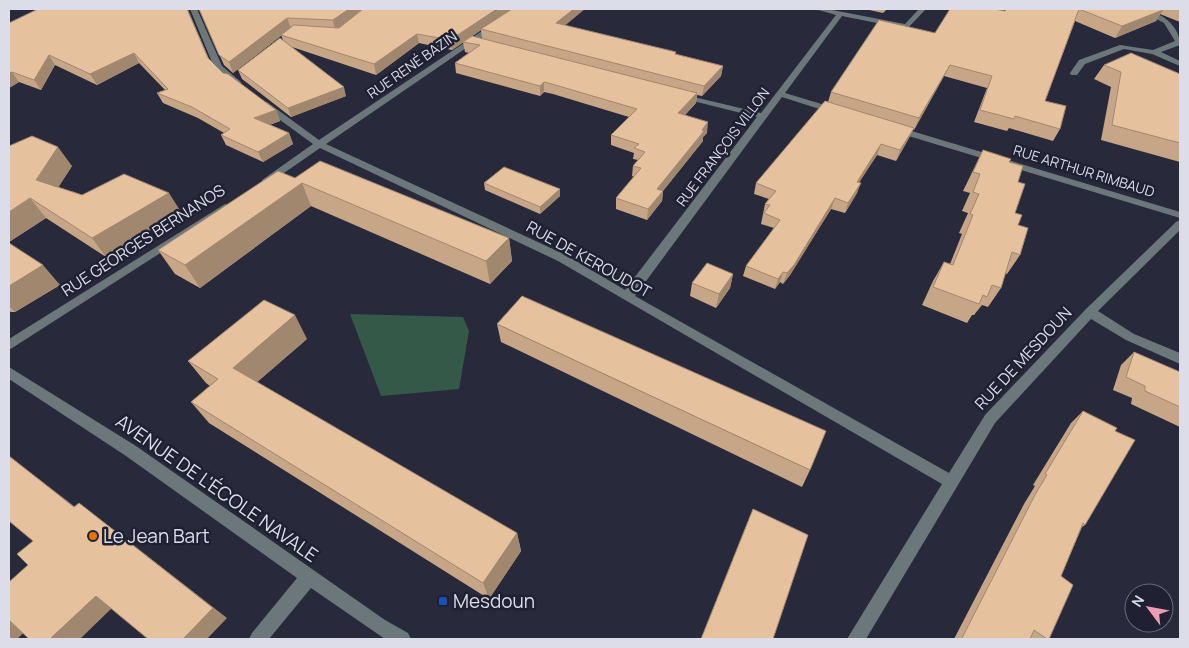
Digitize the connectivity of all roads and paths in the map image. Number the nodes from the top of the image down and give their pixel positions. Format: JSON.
{"nodes":[{"id":1,"x":193,"y":9,"type":"edge"},
{"id":2,"x":519,"y":9,"type":"edge"},
{"id":3,"x":818,"y":9,"type":"edge"},
{"id":4,"x":924,"y":9,"type":"edge"},
{"id":5,"x":1140,"y":9,"type":"edge"},
{"id":6,"x":840,"y":14,"type":"junction"},
{"id":7,"x":472,"y":41,"type":"junction"},
{"id":8,"x":1180,"y":42,"type":"edge"},
{"id":9,"x":481,"y":43,"type":"edge"},
{"id":10,"x":1154,"y":52,"type":"junction"},
{"id":11,"x":1180,"y":64,"type":"edge"},
{"id":12,"x":1074,"y":74,"type":"dead end"},
{"id":13,"x":669,"y":92,"type":"edge"},
{"id":14,"x":780,"y":94,"type":"junction"},
{"id":15,"x":845,"y":114,"type":"edge"},
{"id":16,"x":763,"y":116,"type":"junction"},
{"id":17,"x":882,"y":125,"type":"edge"},
{"id":18,"x":320,"y":145,"type":"junction"},
{"id":19,"x":255,"y":187,"type":"edge"},
{"id":20,"x":239,"y":198,"type":"edge"},
{"id":21,"x":1180,"y":215,"type":"edge"},
{"id":22,"x":1180,"y":224,"type":"edge"},
{"id":23,"x":627,"y":298,"type":"junction"},
{"id":24,"x":1090,"y":312,"type":"junction"},
{"id":25,"x":9,"y":345,"type":"edge"},
{"id":26,"x":1180,"y":359,"type":"edge"},
{"id":27,"x":9,"y":372,"type":"edge"},
{"id":28,"x":950,"y":481,"type":"junction"},
{"id":29,"x":310,"y":576,"type":"junction"},
{"id":30,"x":258,"y":639,"type":"edge"},
{"id":31,"x":402,"y":639,"type":"edge"},
{"id":32,"x":856,"y":639,"type":"edge"}],
"edges":[{"from":1,"to":18,"type":"street","name":"RUE DE KEROUDOT"},
{"from":2,"to":7,"type":"street","name":"RUE RENÉ BAZIN"},
{"from":3,"to":6,"type":"street"},
{"from":4,"to":6,"type":"street"},
{"from":5,"to":8,"type":"street"},
{"from":6,"to":14,"type":"street","name":"RUE FRANÇOIS VILLON"},
{"from":7,"to":9,"type":"street"},
{"from":7,"to":18,"type":"street","name":"RUE RENÉ BAZIN"},
{"from":8,"to":10,"type":"street"},
{"from":10,"to":11,"type":"street"},
{"from":10,"to":12,"type":"street"},
{"from":13,"to":16,"type":"street"},
{"from":14,"to":15,"type":"street"},
{"from":14,"to":16,"type":"street","name":"RUE FRANÇOIS VILLON"},
{"from":16,"to":23,"type":"street","name":"RUE FRANÇOIS VILLON"},
{"from":17,"to":21,"type":"street","name":"RUE ARTHUR RIMBAUD"},
{"from":18,"to":19,"type":"street"},
{"from":18,"to":23,"type":"street","name":"RUE DE KEROUDOT"},
{"from":20,"to":25,"type":"street","name":"RUE GEORGES BERNANOS"},
{"from":22,"to":24,"type":"street","name":"RUE DE MESDOUN"},
{"from":23,"to":28,"type":"street","name":"RUE DE KEROUDOT"},
{"from":24,"to":26,"type":"street"},
{"from":24,"to":28,"type":"street","name":"RUE DE MESDOUN"},
{"from":27,"to":29,"type":"street","name":"AVENUE DE L'ÉCOLE NAVALE"},
{"from":28,"to":32,"type":"street","name":"RUE DE MESDOUN"},
{"from":29,"to":30,"type":"street"},
{"from":29,"to":31,"type":"street","name":"AVENUE DE L'ÉCOLE NAVALE"}]}
